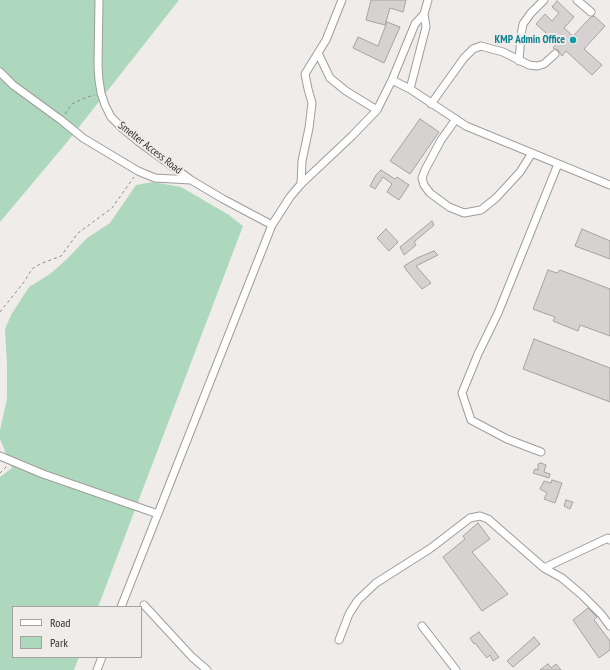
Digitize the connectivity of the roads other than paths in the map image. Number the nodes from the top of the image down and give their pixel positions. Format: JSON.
{"nodes":[{"id":1,"x":99,"y":0,"type":"edge"},
{"id":2,"x":342,"y":0,"type":"edge"},
{"id":3,"x":428,"y":0,"type":"edge"},
{"id":4,"x":544,"y":0,"type":"edge"},
{"id":5,"x":577,"y":0,"type":"edge"},
{"id":6,"x":591,"y":12,"type":"dead end"},
{"id":7,"x":424,"y":14,"type":"junction"},
{"id":8,"x":318,"y":53,"type":"junction"},
{"id":9,"x":555,"y":54,"type":"dead end"},
{"id":10,"x":519,"y":61,"type":"junction"},
{"id":11,"x":0,"y":72,"type":"edge"},
{"id":12,"x":392,"y":80,"type":"junction"},
{"id":13,"x":410,"y":89,"type":"junction"},
{"id":14,"x":431,"y":104,"type":"junction"},
{"id":15,"x":377,"y":110,"type":"junction"},
{"id":16,"x":456,"y":119,"type":"junction"},
{"id":17,"x":532,"y":153,"type":"junction"},
{"id":18,"x":558,"y":164,"type":"junction"},
{"id":19,"x":191,"y":180,"type":"junction"},
{"id":20,"x":301,"y":184,"type":"junction"},
{"id":21,"x":610,"y":185,"type":"edge"},
{"id":22,"x":272,"y":225,"type":"junction"},
{"id":23,"x":541,"y":452,"type":"dead end"},
{"id":24,"x":0,"y":456,"type":"edge"},
{"id":25,"x":158,"y":514,"type":"junction"},
{"id":26,"x":609,"y":538,"type":"edge"},
{"id":27,"x":544,"y":568,"type":"junction"},
{"id":28,"x":144,"y":605,"type":"dead end"},
{"id":29,"x":122,"y":606,"type":"edge"},
{"id":30,"x":422,"y":626,"type":"dead end"},
{"id":31,"x":610,"y":626,"type":"edge"},
{"id":32,"x":339,"y":640,"type":"dead end"},
{"id":33,"x":102,"y":658,"type":"edge"},
{"id":34,"x":97,"y":670,"type":"edge"},
{"id":35,"x":207,"y":670,"type":"edge"},
{"id":36,"x":456,"y":670,"type":"edge"}],
"edges":[{"from":1,"to":19,"type":"lane","name":"Smelter Access Road"},
{"from":2,"to":8,"type":"lane"},
{"from":3,"to":7,"type":"lane"},
{"from":4,"to":10,"type":"lane"},
{"from":5,"to":6,"type":"lane"},
{"from":7,"to":12,"type":"lane"},
{"from":7,"to":13,"type":"lane"},
{"from":8,"to":15,"type":"lane"},
{"from":8,"to":20,"type":"lane"},
{"from":9,"to":10,"type":"lane"},
{"from":10,"to":14,"type":"lane"},
{"from":11,"to":19,"type":"lane"},
{"from":12,"to":13,"type":"lane"},
{"from":12,"to":15,"type":"lane"},
{"from":13,"to":14,"type":"lane"},
{"from":14,"to":16,"type":"lane"},
{"from":15,"to":20,"type":"lane"},
{"from":16,"to":17,"type":"lane"},
{"from":16,"to":17,"type":"lane"},
{"from":17,"to":18,"type":"lane"},
{"from":18,"to":21,"type":"lane"},
{"from":18,"to":23,"type":"lane"},
{"from":19,"to":22,"type":"lane","name":"Smelter Access Road"},
{"from":20,"to":22,"type":"lane"},
{"from":22,"to":25,"type":"lane"},
{"from":24,"to":25,"type":"lane"},
{"from":25,"to":29,"type":"lane"},
{"from":26,"to":27,"type":"lane"},
{"from":27,"to":31,"type":"lane"},
{"from":27,"to":32,"type":"lane"},
{"from":28,"to":35,"type":"lane"},
{"from":30,"to":36,"type":"lane"},
{"from":33,"to":34,"type":"lane"}]}
